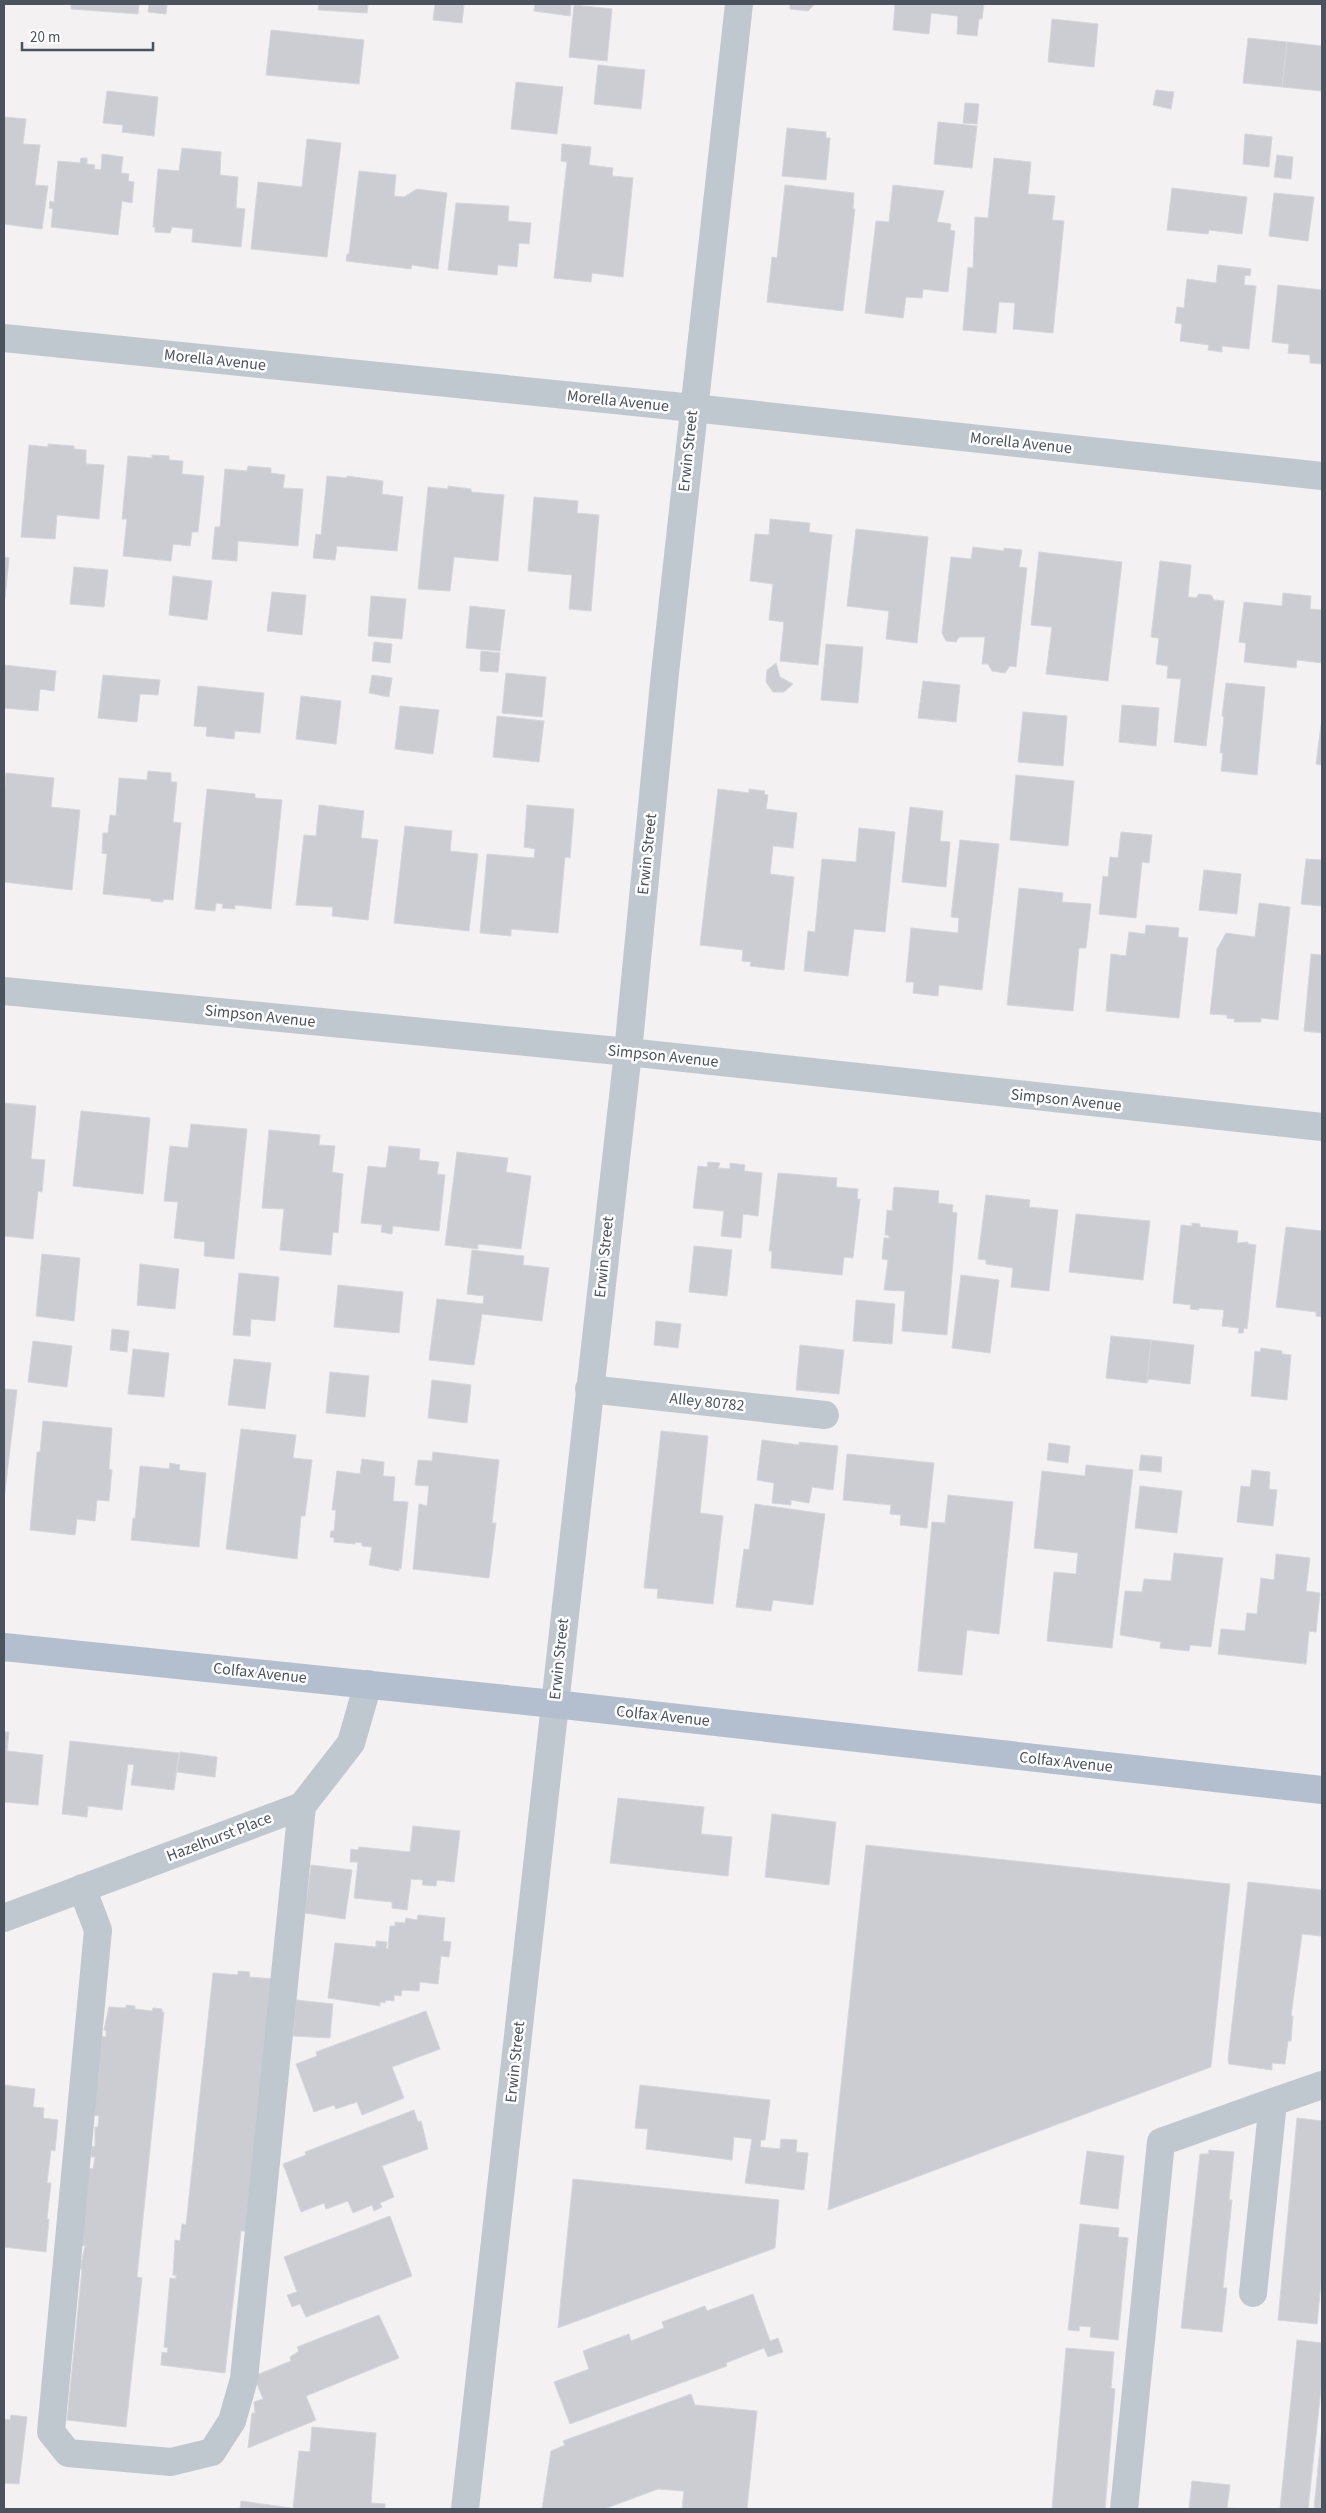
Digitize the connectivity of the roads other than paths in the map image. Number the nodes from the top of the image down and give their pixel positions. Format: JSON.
{"nodes":[{"id":1,"x":739,"y":4,"type":"edge"},
{"id":2,"x":4,"y":338,"type":"edge"},
{"id":3,"x":693,"y":408,"type":"junction"},
{"id":4,"x":1322,"y":476,"type":"edge"},
{"id":5,"x":4,"y":991,"type":"edge"},
{"id":6,"x":628,"y":1052,"type":"junction"},
{"id":7,"x":1322,"y":1128,"type":"edge"},
{"id":8,"x":589,"y":1389,"type":"junction"},
{"id":9,"x":825,"y":1415,"type":"dead end"},
{"id":10,"x":4,"y":1647,"type":"edge"},
{"id":11,"x":368,"y":1684,"type":"junction"},
{"id":12,"x":554,"y":1704,"type":"junction"},
{"id":13,"x":1322,"y":1790,"type":"edge"},
{"id":14,"x":302,"y":1806,"type":"junction"},
{"id":15,"x":82,"y":1888,"type":"junction"},
{"id":16,"x":4,"y":1918,"type":"edge"},
{"id":17,"x":1322,"y":2085,"type":"edge"},
{"id":18,"x":1273,"y":2102,"type":"junction"},
{"id":19,"x":1253,"y":2293,"type":"dead end"},
{"id":20,"x":466,"y":2509,"type":"edge"},
{"id":21,"x":1124,"y":2509,"type":"edge"}],
"edges":[{"from":1,"to":3,"type":"street","name":"Erwin Street"},
{"from":2,"to":3,"type":"street","name":"Morella Avenue"},
{"from":3,"to":4,"type":"street","name":"Morella Avenue"},
{"from":3,"to":6,"type":"street","name":"Erwin Street"},
{"from":5,"to":6,"type":"street","name":"Simpson Avenue"},
{"from":6,"to":7,"type":"street","name":"Simpson Avenue"},
{"from":6,"to":8,"type":"street","name":"Erwin Street"},
{"from":8,"to":9,"type":"street","name":"Alley 80782"},
{"from":8,"to":12,"type":"street","name":"Erwin Street"},
{"from":10,"to":11,"type":"main road","name":"Colfax Avenue"},
{"from":11,"to":12,"type":"main road","name":"Colfax Avenue"},
{"from":11,"to":14,"type":"street"},
{"from":12,"to":13,"type":"main road","name":"Colfax Avenue"},
{"from":12,"to":20,"type":"street","name":"Erwin Street"},
{"from":14,"to":15,"type":"street","name":"Hazelhurst Place"},
{"from":14,"to":15,"type":"street"},
{"from":15,"to":16,"type":"street","name":"Hazelhurst Place"},
{"from":17,"to":18,"type":"street"},
{"from":18,"to":19,"type":"street"},
{"from":18,"to":21,"type":"street"}]}
